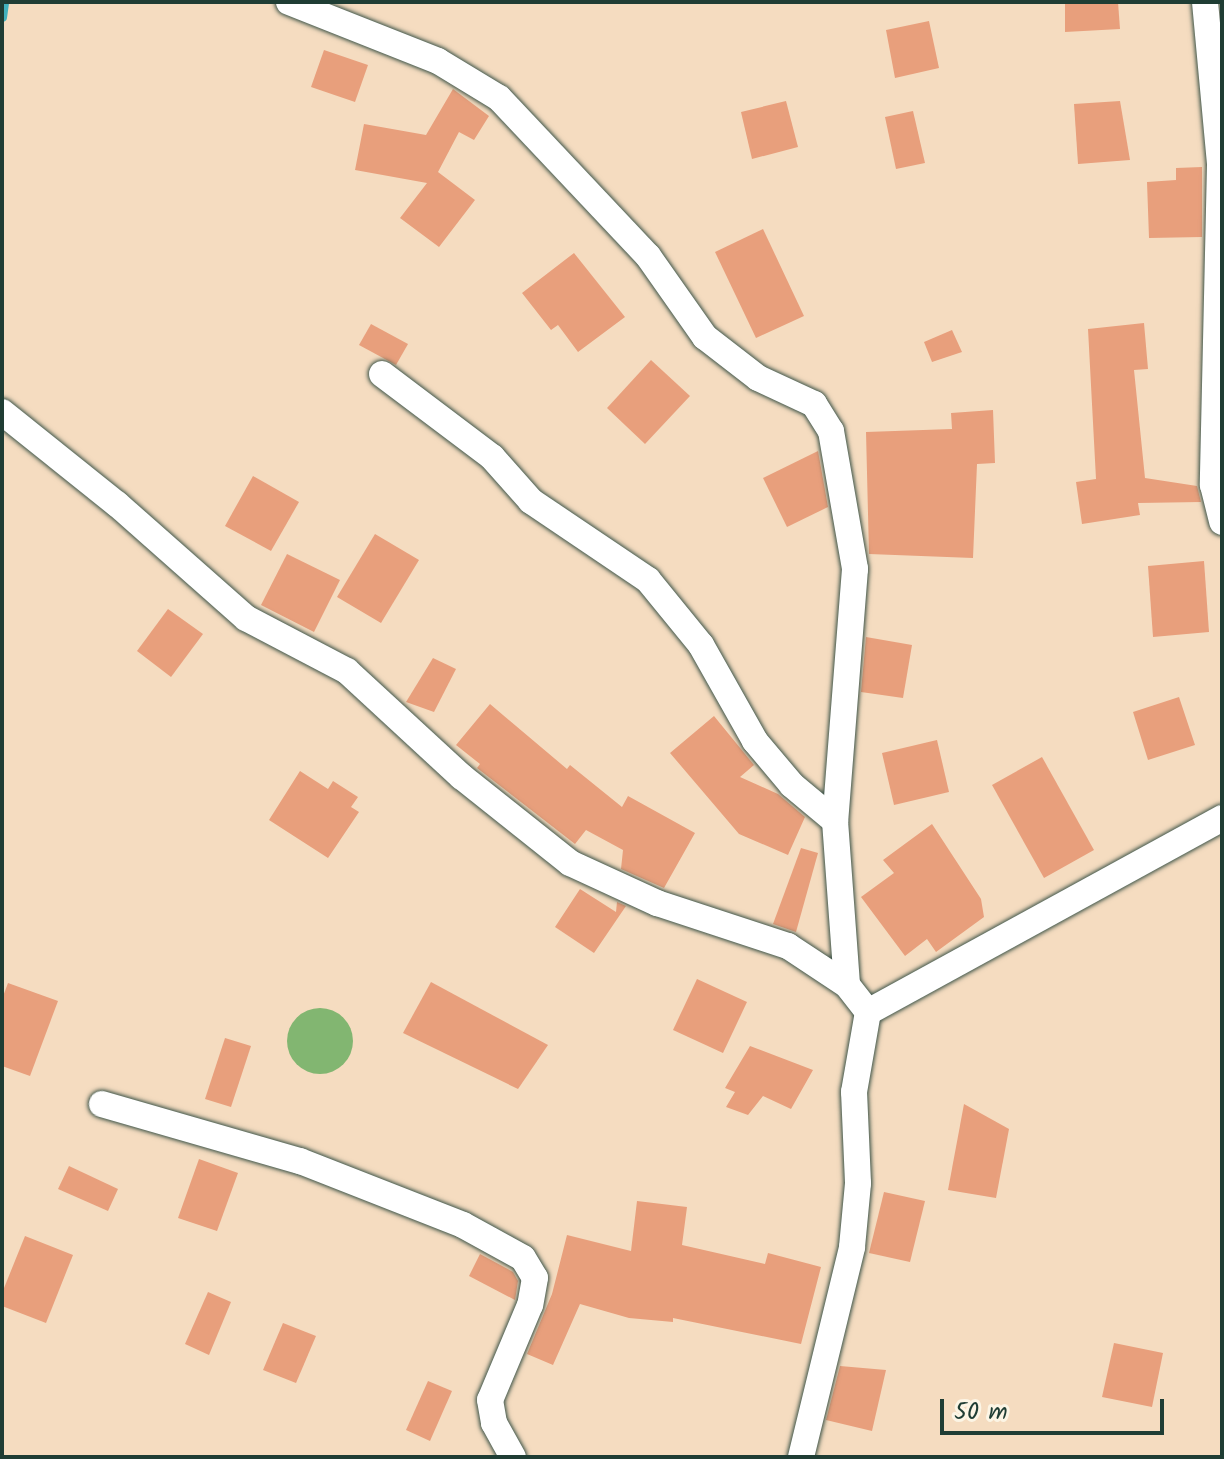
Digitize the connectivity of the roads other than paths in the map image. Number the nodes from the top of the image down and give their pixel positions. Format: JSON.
{"nodes":[{"id":1,"x":289,"y":2,"type":"edge"},
{"id":2,"x":1205,"y":2,"type":"edge"},
{"id":3,"x":1220,"y":361,"type":"edge"},
{"id":4,"x":382,"y":374,"type":"dead end"},
{"id":5,"x":2,"y":412,"type":"edge"},
{"id":6,"x":1222,"y":522,"type":"edge"},
{"id":7,"x":1222,"y":818,"type":"edge"},
{"id":8,"x":835,"y":821,"type":"junction"},
{"id":9,"x":847,"y":985,"type":"junction"},
{"id":10,"x":868,"y":1012,"type":"junction"},
{"id":11,"x":102,"y":1104,"type":"dead end"},
{"id":12,"x":513,"y":1457,"type":"edge"},
{"id":13,"x":801,"y":1457,"type":"edge"}],
"edges":[{"from":1,"to":8,"type":"street"},
{"from":2,"to":3,"type":"street"},
{"from":3,"to":6,"type":"street"},
{"from":4,"to":8,"type":"street"},
{"from":5,"to":9,"type":"street"},
{"from":7,"to":10,"type":"street"},
{"from":8,"to":9,"type":"street"},
{"from":9,"to":10,"type":"street"},
{"from":10,"to":13,"type":"street"},
{"from":11,"to":12,"type":"street"}]}
